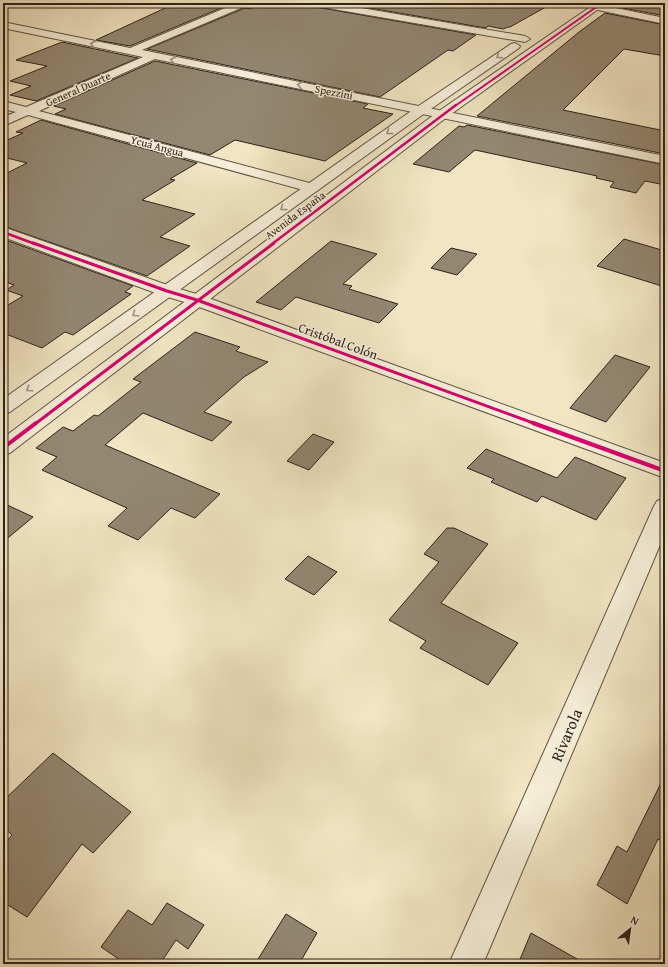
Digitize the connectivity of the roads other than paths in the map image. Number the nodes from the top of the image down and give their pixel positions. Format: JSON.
{"nodes":[{"id":1,"x":245,"y":3,"type":"edge"},
{"id":2,"x":316,"y":3,"type":"edge"},
{"id":3,"x":576,"y":3,"type":"edge"},
{"id":4,"x":599,"y":5,"type":"edge"},
{"id":5,"x":564,"y":12,"type":"dead end"},
{"id":6,"x":665,"y":21,"type":"edge"},
{"id":7,"x":3,"y":25,"type":"edge"},
{"id":8,"x":131,"y":51,"type":"junction"},
{"id":9,"x":154,"y":56,"type":"junction"},
{"id":10,"x":3,"y":105,"type":"edge"},
{"id":11,"x":421,"y":110,"type":"junction"},
{"id":12,"x":27,"y":111,"type":"junction"},
{"id":13,"x":443,"y":114,"type":"junction"},
{"id":14,"x":3,"y":122,"type":"edge"},
{"id":15,"x":665,"y":160,"type":"edge"},
{"id":16,"x":312,"y":188,"type":"junction"},
{"id":17,"x":3,"y":232,"type":"edge"},
{"id":18,"x":167,"y":292,"type":"junction"},
{"id":19,"x":197,"y":300,"type":"junction"},
{"id":20,"x":3,"y":408,"type":"edge"},
{"id":21,"x":3,"y":448,"type":"edge"},
{"id":22,"x":665,"y":471,"type":"edge"},
{"id":23,"x":665,"y":506,"type":"edge"},
{"id":24,"x":466,"y":964,"type":"edge"}],
"edges":[{"from":1,"to":8,"type":"street"},
{"from":2,"to":11,"type":"street","name":"Avenida España","one_way":true},
{"from":3,"to":5,"type":"street"},
{"from":4,"to":6,"type":"street"},
{"from":4,"to":13,"type":"street","name":"Avenida España"},
{"from":8,"to":7,"type":"street","name":"Spezzini","one_way":true},
{"from":8,"to":9,"type":"street","name":"Spezzini"},
{"from":11,"to":9,"type":"street","name":"Spezzini","one_way":true},
{"from":9,"to":12,"type":"street","name":"General Duarte"},
{"from":10,"to":12,"type":"street","name":"Ycuá Angua"},
{"from":11,"to":13,"type":"street","name":"Spezzini"},
{"from":11,"to":16,"type":"street","name":"Avenida España","one_way":true},
{"from":12,"to":14,"type":"street","name":"General Duarte"},
{"from":12,"to":16,"type":"street","name":"Ycuá Angua"},
{"from":13,"to":15,"type":"street","name":"Spezzini"},
{"from":13,"to":19,"type":"street","name":"Avenida España"},
{"from":16,"to":18,"type":"street","name":"Avenida España","one_way":true},
{"from":17,"to":18,"type":"street","name":"Cristóbal Colón"},
{"from":18,"to":19,"type":"street","name":"Cristóbal Colón"},
{"from":18,"to":20,"type":"street","name":"Avenida España","one_way":true},
{"from":19,"to":21,"type":"street","name":"Avenida España"},
{"from":19,"to":22,"type":"street","name":"Cristóbal Colón"},
{"from":23,"to":24,"type":"street","name":"Rivarola"}]}
